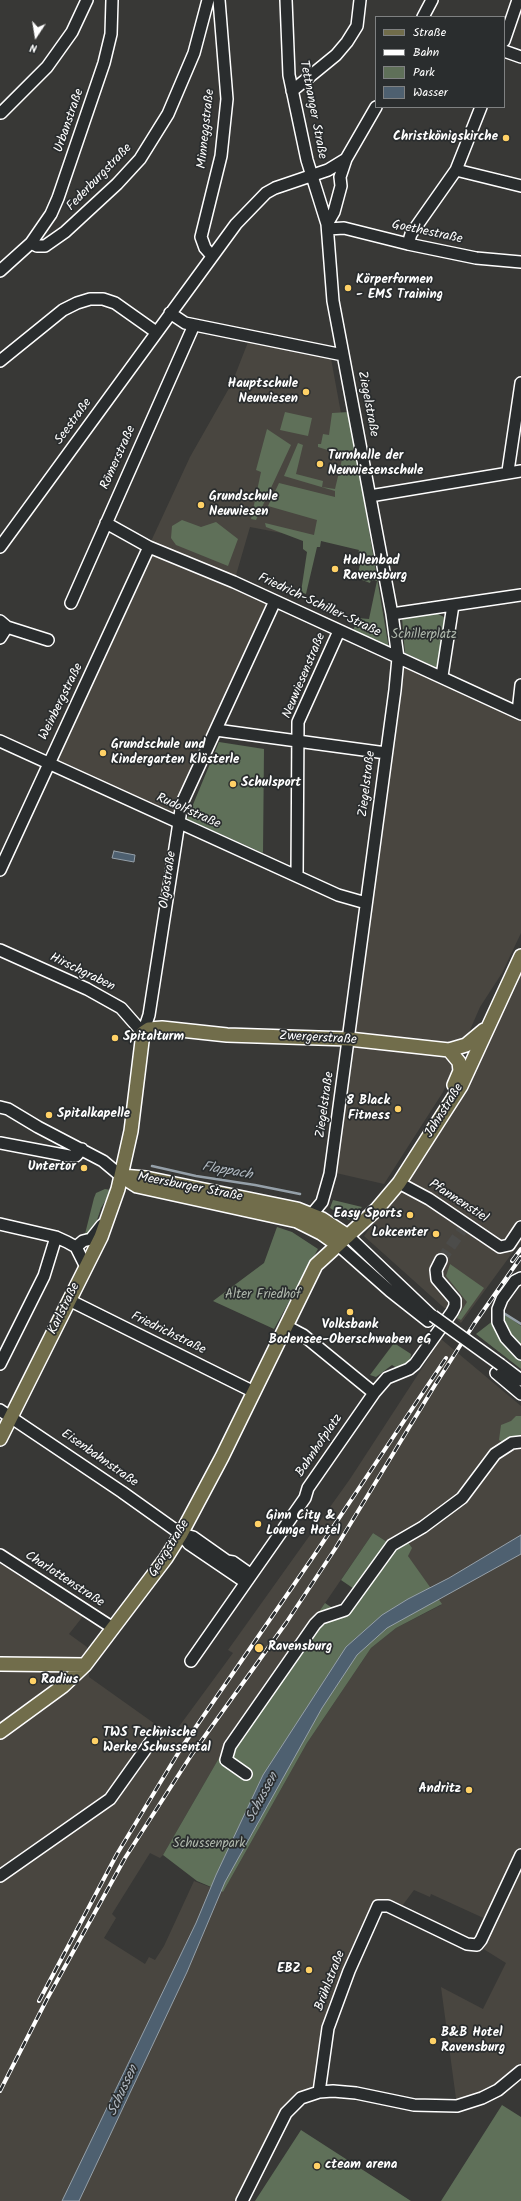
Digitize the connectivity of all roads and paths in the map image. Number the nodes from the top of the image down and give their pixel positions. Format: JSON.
{"nodes":[{"id":1,"x":87,"y":0,"type":"edge"},
{"id":2,"x":112,"y":0,"type":"edge"},
{"id":3,"x":208,"y":0,"type":"edge"},
{"id":4,"x":219,"y":0,"type":"edge"},
{"id":5,"x":286,"y":0,"type":"edge"},
{"id":6,"x":360,"y":0,"type":"edge"},
{"id":7,"x":432,"y":0,"type":"edge"},
{"id":8,"x":518,"y":0,"type":"edge"},
{"id":9,"x":424,"y":16,"type":"edge"},
{"id":10,"x":505,"y":38,"type":"edge"},
{"id":11,"x":505,"y":52,"type":"edge"},
{"id":12,"x":521,"y":57,"type":"edge"},
{"id":13,"x":292,"y":91,"type":"junction"},
{"id":14,"x":375,"y":108,"type":"edge"},
{"id":15,"x":480,"y":108,"type":"edge"},
{"id":16,"x":1,"y":114,"type":"edge"},
{"id":17,"x":346,"y":159,"type":"junction"},
{"id":18,"x":456,"y":170,"type":"junction"},
{"id":19,"x":311,"y":177,"type":"junction"},
{"id":20,"x":521,"y":186,"type":"edge"},
{"id":21,"x":328,"y":226,"type":"junction"},
{"id":22,"x":31,"y":243,"type":"junction"},
{"id":23,"x":408,"y":244,"type":"junction"},
{"id":24,"x":212,"y":256,"type":"junction"},
{"id":25,"x":521,"y":262,"type":"edge"},
{"id":26,"x":0,"y":271,"type":"edge"},
{"id":27,"x":170,"y":313,"type":"junction"},
{"id":28,"x":194,"y":325,"type":"junction"},
{"id":29,"x":156,"y":332,"type":"junction"},
{"id":30,"x":343,"y":355,"type":"junction"},
{"id":31,"x":0,"y":361,"type":"edge"},
{"id":32,"x":521,"y":383,"type":"edge"},
{"id":33,"x":521,"y":470,"type":"edge"},
{"id":34,"x":508,"y":471,"type":"junction"},
{"id":35,"x":370,"y":496,"type":"junction"},
{"id":36,"x":106,"y":523,"type":"junction"},
{"id":37,"x":0,"y":547,"type":"edge"},
{"id":38,"x":149,"y":547,"type":"junction"},
{"id":39,"x":521,"y":595,"type":"edge"},
{"id":40,"x":275,"y":601,"type":"junction"},
{"id":41,"x":71,"y":603,"type":"dead end"},
{"id":42,"x":453,"y":604,"type":"junction"},
{"id":43,"x":392,"y":614,"type":"junction"},
{"id":44,"x":4,"y":624,"type":"edge"},
{"id":45,"x":339,"y":631,"type":"junction"},
{"id":46,"x":0,"y":638,"type":"edge"},
{"id":47,"x":48,"y":640,"type":"dead end"},
{"id":48,"x":398,"y":658,"type":"junction"},
{"id":49,"x":442,"y":676,"type":"junction"},
{"id":50,"x":521,"y":685,"type":"edge"},
{"id":51,"x":519,"y":713,"type":"edge"},
{"id":52,"x":216,"y":730,"type":"junction"},
{"id":53,"x":0,"y":741,"type":"edge"},
{"id":54,"x":297,"y":742,"type":"junction"},
{"id":55,"x":386,"y":753,"type":"junction"},
{"id":56,"x":49,"y":762,"type":"junction"},
{"id":57,"x":178,"y":823,"type":"junction"},
{"id":58,"x":0,"y":870,"type":"edge"},
{"id":59,"x":297,"y":876,"type":"junction"},
{"id":60,"x":366,"y":903,"type":"junction"},
{"id":61,"x":0,"y":950,"type":"edge"},
{"id":62,"x":521,"y":956,"type":"edge"},
{"id":63,"x":487,"y":1027,"type":"junction"},
{"id":64,"x":143,"y":1033,"type":"junction"},
{"id":65,"x":349,"y":1039,"type":"junction"},
{"id":66,"x":449,"y":1050,"type":"junction"},
{"id":67,"x":0,"y":1107,"type":"edge"},
{"id":68,"x":441,"y":1118,"type":"junction"},
{"id":69,"x":0,"y":1143,"type":"edge"},
{"id":70,"x":82,"y":1149,"type":"junction"},
{"id":71,"x":121,"y":1176,"type":"junction"},
{"id":72,"x":399,"y":1183,"type":"junction"},
{"id":73,"x":110,"y":1212,"type":"junction"},
{"id":74,"x":312,"y":1214,"type":"junction"},
{"id":75,"x":0,"y":1224,"type":"edge"},
{"id":76,"x":521,"y":1227,"type":"edge"},
{"id":77,"x":348,"y":1236,"type":"junction"},
{"id":78,"x":56,"y":1237,"type":"junction"},
{"id":79,"x":71,"y":1244,"type":"junction"},
{"id":80,"x":338,"y":1245,"type":"junction"},
{"id":81,"x":441,"y":1260,"type":"tunnel mouth"},
{"id":82,"x":86,"y":1267,"type":"junction"},
{"id":83,"x":521,"y":1278,"type":"edge"},
{"id":84,"x":69,"y":1300,"type":"junction"},
{"id":85,"x":430,"y":1319,"type":"junction"},
{"id":86,"x":286,"y":1326,"type":"junction"},
{"id":87,"x":521,"y":1354,"type":"edge"},
{"id":88,"x":0,"y":1364,"type":"edge"},
{"id":89,"x":498,"y":1369,"type":"junction"},
{"id":90,"x":521,"y":1380,"type":"edge"},
{"id":91,"x":254,"y":1392,"type":"junction"},
{"id":92,"x":374,"y":1393,"type":"junction"},
{"id":93,"x":521,"y":1394,"type":"edge"},
{"id":94,"x":0,"y":1410,"type":"edge"},
{"id":95,"x":12,"y":1416,"type":"junction"},
{"id":96,"x":0,"y":1439,"type":"edge"},
{"id":97,"x":521,"y":1442,"type":"edge"},
{"id":98,"x":181,"y":1534,"type":"junction"},
{"id":99,"x":0,"y":1555,"type":"edge"},
{"id":100,"x":248,"y":1578,"type":"junction"},
{"id":101,"x":113,"y":1628,"type":"junction"},
{"id":102,"x":191,"y":1661,"type":"dead end"},
{"id":103,"x":0,"y":1664,"type":"edge"},
{"id":104,"x":85,"y":1665,"type":"junction"},
{"id":105,"x":0,"y":1732,"type":"edge"},
{"id":106,"x":157,"y":1733,"type":"dead end"},
{"id":107,"x":246,"y":1774,"type":"dead end"},
{"id":108,"x":521,"y":1855,"type":"edge"},
{"id":109,"x":0,"y":1876,"type":"edge"},
{"id":110,"x":521,"y":2071,"type":"edge"},
{"id":111,"x":319,"y":2092,"type":"junction"},
{"id":112,"x":242,"y":2201,"type":"edge"}],
"edges":[{"from":1,"to":16,"type":"street"},
{"from":2,"to":22,"type":"street","name":"Urbanstraße"},
{"from":3,"to":22,"type":"street","name":"Federburgstraße"},
{"from":4,"to":24,"type":"street","name":"Minneggstraße"},
{"from":5,"to":13,"type":"street","name":"Tettnanger Straße"},
{"from":6,"to":13,"type":"street"},
{"from":7,"to":9,"type":"street"},
{"from":8,"to":10,"type":"street"},
{"from":11,"to":12,"type":"street"},
{"from":13,"to":19,"type":"street","name":"Tettnanger Straße"},
{"from":14,"to":17,"type":"street"},
{"from":15,"to":18,"type":"street"},
{"from":17,"to":19,"type":"street"},
{"from":17,"to":21,"type":"street"},
{"from":18,"to":20,"type":"street"},
{"from":18,"to":23,"type":"street"},
{"from":19,"to":21,"type":"street","name":"Tettnanger Straße"},
{"from":19,"to":24,"type":"street","name":"Seestraße"},
{"from":21,"to":23,"type":"street","name":"Goethestraße"},
{"from":21,"to":30,"type":"street","name":"Ziegelstraße"},
{"from":22,"to":26,"type":"street"},
{"from":23,"to":25,"type":"street","name":"Goethestraße"},
{"from":24,"to":27,"type":"street","name":"Seestraße"},
{"from":27,"to":28,"type":"street"},
{"from":27,"to":29,"type":"street","name":"Seestraße"},
{"from":28,"to":30,"type":"street"},
{"from":28,"to":36,"type":"street","name":"Römerstraße"},
{"from":29,"to":31,"type":"street"},
{"from":29,"to":37,"type":"street","name":"Seestraße"},
{"from":30,"to":35,"type":"street","name":"Ziegelstraße"},
{"from":32,"to":34,"type":"street"},
{"from":33,"to":34,"type":"street"},
{"from":34,"to":35,"type":"street"},
{"from":35,"to":43,"type":"street","name":"Ziegelstraße"},
{"from":36,"to":38,"type":"street","name":"Friedrich-Schiller-Straße"},
{"from":36,"to":41,"type":"street","name":"Römerstraße"},
{"from":38,"to":40,"type":"street","name":"Friedrich-Schiller-Straße"},
{"from":38,"to":56,"type":"street","name":"Weinbergstraße"},
{"from":39,"to":42,"type":"street"},
{"from":40,"to":45,"type":"street","name":"Friedrich-Schiller-Straße"},
{"from":40,"to":52,"type":"street","name":"Olgastraße"},
{"from":42,"to":43,"type":"street"},
{"from":42,"to":49,"type":"street"},
{"from":43,"to":48,"type":"street","name":"Ziegelstraße"},
{"from":44,"to":46,"type":"street"},
{"from":44,"to":47,"type":"street"},
{"from":45,"to":48,"type":"street","name":"Friedrich-Schiller-Straße"},
{"from":45,"to":54,"type":"street","name":"Neuwiesenstraße"},
{"from":48,"to":49,"type":"street","name":"Friedrich-Schiller-Straße"},
{"from":48,"to":55,"type":"street","name":"Ziegelstraße"},
{"from":49,"to":51,"type":"street","name":"Friedrich-Schiller-Straße"},
{"from":50,"to":51,"type":"street"},
{"from":52,"to":54,"type":"street"},
{"from":52,"to":57,"type":"street","name":"Olgastraße"},
{"from":53,"to":56,"type":"street","name":"Rudolfstraße"},
{"from":54,"to":55,"type":"street"},
{"from":54,"to":59,"type":"street","name":"Neuwiesenstraße"},
{"from":55,"to":60,"type":"street","name":"Ziegelstraße"},
{"from":56,"to":57,"type":"street","name":"Rudolfstraße"},
{"from":56,"to":58,"type":"street","name":"Weinbergstraße"},
{"from":57,"to":59,"type":"street","name":"Rudolfstraße"},
{"from":57,"to":64,"type":"street","name":"Olgastraße"},
{"from":59,"to":60,"type":"street","name":"Rudolfstraße"},
{"from":60,"to":65,"type":"street","name":"Ziegelstraße"},
{"from":61,"to":64,"type":"street","name":"Hirschgraben"},
{"from":62,"to":63,"type":"main road","name":"Jahnstraße"},
{"from":63,"to":66,"type":"main road","name":"Zwergerstraße"},
{"from":63,"to":68,"type":"main road","name":"Jahnstraße"},
{"from":64,"to":65,"type":"main road","name":"Zwergerstraße"},
{"from":64,"to":71,"type":"main road","name":"Olgastraße"},
{"from":65,"to":66,"type":"main road","name":"Zwergerstraße"},
{"from":65,"to":74,"type":"street","name":"Ziegelstraße"},
{"from":66,"to":68,"type":"main road"},
{"from":67,"to":70,"type":"street"},
{"from":68,"to":72,"type":"main road","name":"Jahnstraße"},
{"from":69,"to":70,"type":"street"},
{"from":70,"to":71,"type":"street"},
{"from":71,"to":73,"type":"main road","name":"Karlstraße"},
{"from":71,"to":74,"type":"main road","name":"Meersburger Straße"},
{"from":71,"to":80,"type":"main road","name":"Meersburger Straße"},
{"from":72,"to":76,"type":"street","name":"Pfannenstiel"},
{"from":72,"to":77,"type":"main road","name":"Jahnstraße"},
{"from":73,"to":79,"type":"street"},
{"from":73,"to":82,"type":"main road","name":"Karlstraße"},
{"from":74,"to":77,"type":"main road","name":"Meersburger Straße"},
{"from":75,"to":78,"type":"street"},
{"from":77,"to":80,"type":"main road","name":"Jahnstraße"},
{"from":77,"to":85,"type":"street","name":"Meersburger Straße"},
{"from":78,"to":79,"type":"street"},
{"from":78,"to":88,"type":"street"},
{"from":79,"to":82,"type":"street"},
{"from":80,"to":85,"type":"street","name":"Meersburger Straße"},
{"from":80,"to":86,"type":"main road","name":"Georgstraße"},
{"from":81,"to":92,"type":"street","name":"Bahnhofplatz"},
{"from":82,"to":84,"type":"main road","name":"Karlstraße"},
{"from":83,"to":87,"type":"street"},
{"from":84,"to":91,"type":"street","name":"Friedrichstraße"},
{"from":84,"to":95,"type":"main road","name":"Karlstraße"},
{"from":85,"to":89,"type":"street","name":"Meersburger Straße","bridge":true},
{"from":86,"to":91,"type":"main road","name":"Georgstraße"},
{"from":86,"to":92,"type":"street"},
{"from":89,"to":90,"type":"street","name":"Meersburger Straße"},
{"from":89,"to":93,"type":"street","name":"Meersburger Straße"},
{"from":91,"to":98,"type":"main road","name":"Georgstraße"},
{"from":92,"to":100,"type":"street","name":"Bahnhofplatz"},
{"from":94,"to":95,"type":"street","name":"Eisenbahnstraße"},
{"from":95,"to":96,"type":"main road","name":"Karlstraße"},
{"from":95,"to":98,"type":"street","name":"Eisenbahnstraße"},
{"from":97,"to":107,"type":"street"},
{"from":98,"to":100,"type":"street","name":"Eisenbahnstraße"},
{"from":98,"to":101,"type":"main road","name":"Georgstraße"},
{"from":99,"to":101,"type":"street","name":"Charlottenstraße"},
{"from":100,"to":102,"type":"street","name":"Bahnhofplatz"},
{"from":101,"to":104,"type":"main road","name":"Georgstraße"},
{"from":103,"to":104,"type":"main road"},
{"from":104,"to":105,"type":"main road","name":"Georgstraße"},
{"from":106,"to":109,"type":"street"},
{"from":108,"to":111,"type":"street","name":"Brühlstraße"},
{"from":110,"to":111,"type":"street"},
{"from":111,"to":112,"type":"street"}]}
